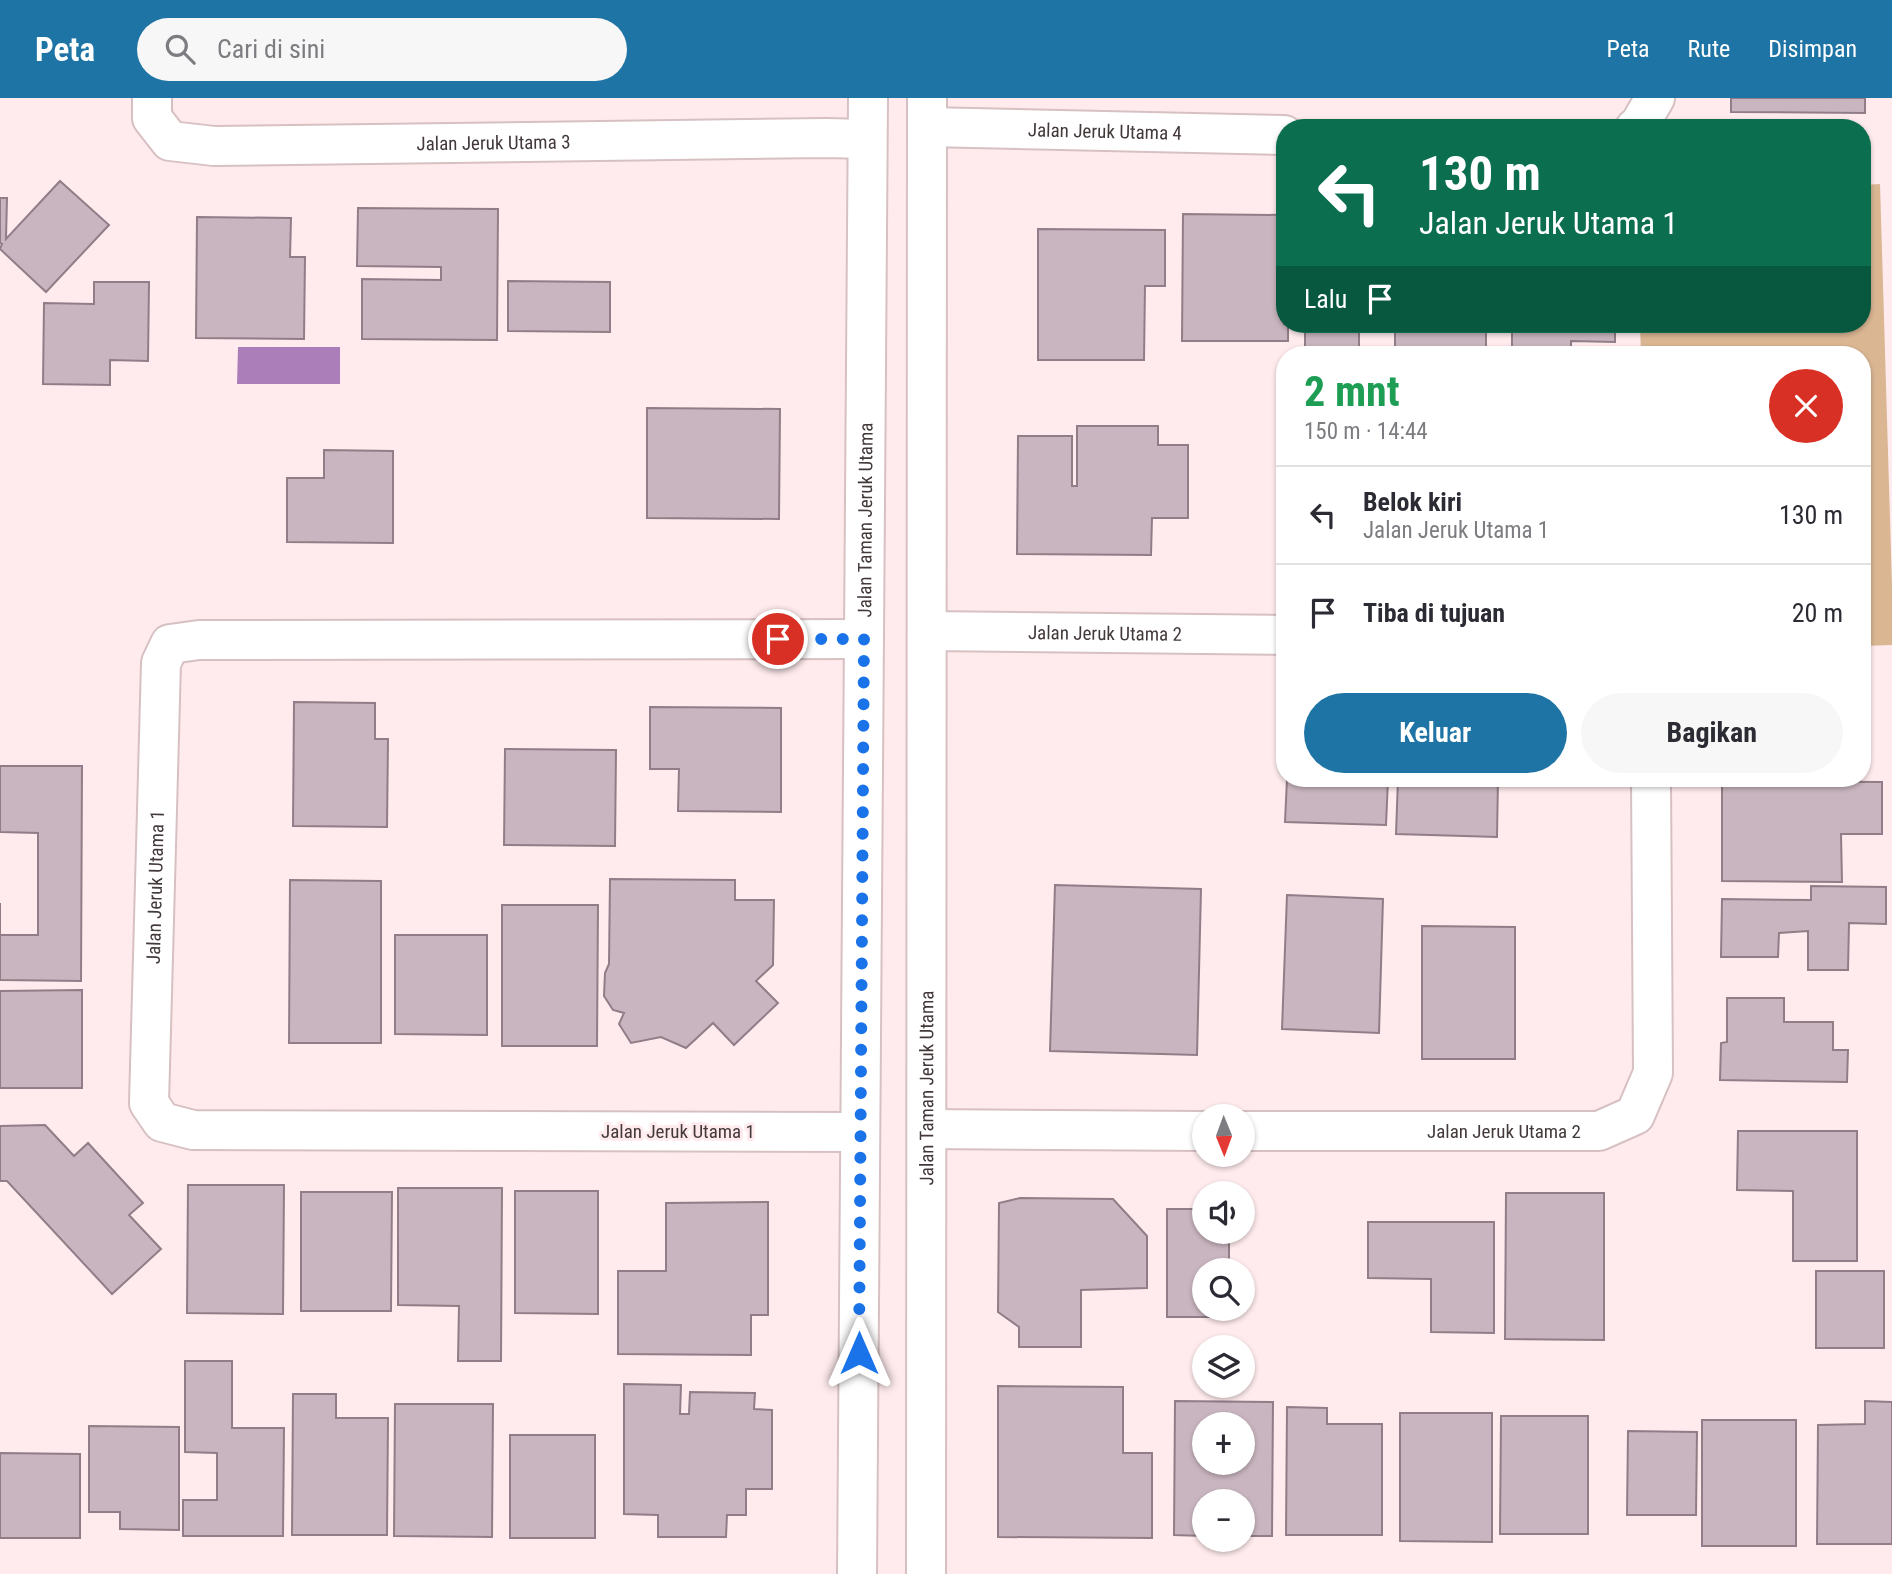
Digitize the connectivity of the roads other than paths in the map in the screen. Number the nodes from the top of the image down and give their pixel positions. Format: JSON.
{"nodes":[{"id":1,"x":152,"y":98,"type":"edge"},
{"id":2,"x":868,"y":98,"type":"edge"},
{"id":3,"x":1655,"y":98,"type":"edge"},
{"id":4,"x":927,"y":113,"type":"edge"},
{"id":5,"x":1643,"y":119,"type":"edge"},
{"id":6,"x":1276,"y":135,"type":"edge"},
{"id":7,"x":867,"y":139,"type":"junction"},
{"id":8,"x":927,"y":631,"type":"junction"},
{"id":9,"x":1276,"y":635,"type":"edge"},
{"id":10,"x":864,"y":639,"type":"junction"},
{"id":11,"x":1651,"y":787,"type":"edge"},
{"id":12,"x":927,"y":1129,"type":"junction"},
{"id":13,"x":1192,"y":1131,"type":"edge"},
{"id":14,"x":1255,"y":1131,"type":"edge"},
{"id":15,"x":860,"y":1132,"type":"junction"},
{"id":16,"x":858,"y":1574,"type":"edge"},
{"id":17,"x":926,"y":1574,"type":"edge"}],
"edges":[{"from":1,"to":7,"type":"street","name":"Jalan Jeruk Utama 3"},
{"from":2,"to":7,"type":"street","name":"Jalan Taman Jeruk Utama"},
{"from":3,"to":5,"type":"street"},
{"from":4,"to":6,"type":"street","name":"Jalan Jeruk Utama 4"},
{"from":4,"to":8,"type":"street","name":"Jalan Taman Jeruk Utama"},
{"from":7,"to":10,"type":"street","name":"Jalan Taman Jeruk Utama"},
{"from":8,"to":9,"type":"street","name":"Jalan Jeruk Utama 2"},
{"from":8,"to":12,"type":"street","name":"Jalan Taman Jeruk Utama"},
{"from":10,"to":15,"type":"street","name":"Jalan Taman Jeruk Utama"},
{"from":10,"to":15,"type":"street","name":"Jalan Jeruk Utama 1"},
{"from":11,"to":14,"type":"street","name":"Jalan Jeruk Utama 2"},
{"from":12,"to":13,"type":"street"},
{"from":12,"to":17,"type":"street","name":"Jalan Taman Jeruk Utama"},
{"from":15,"to":16,"type":"street","name":"Jalan Taman Jeruk Utama"}]}
